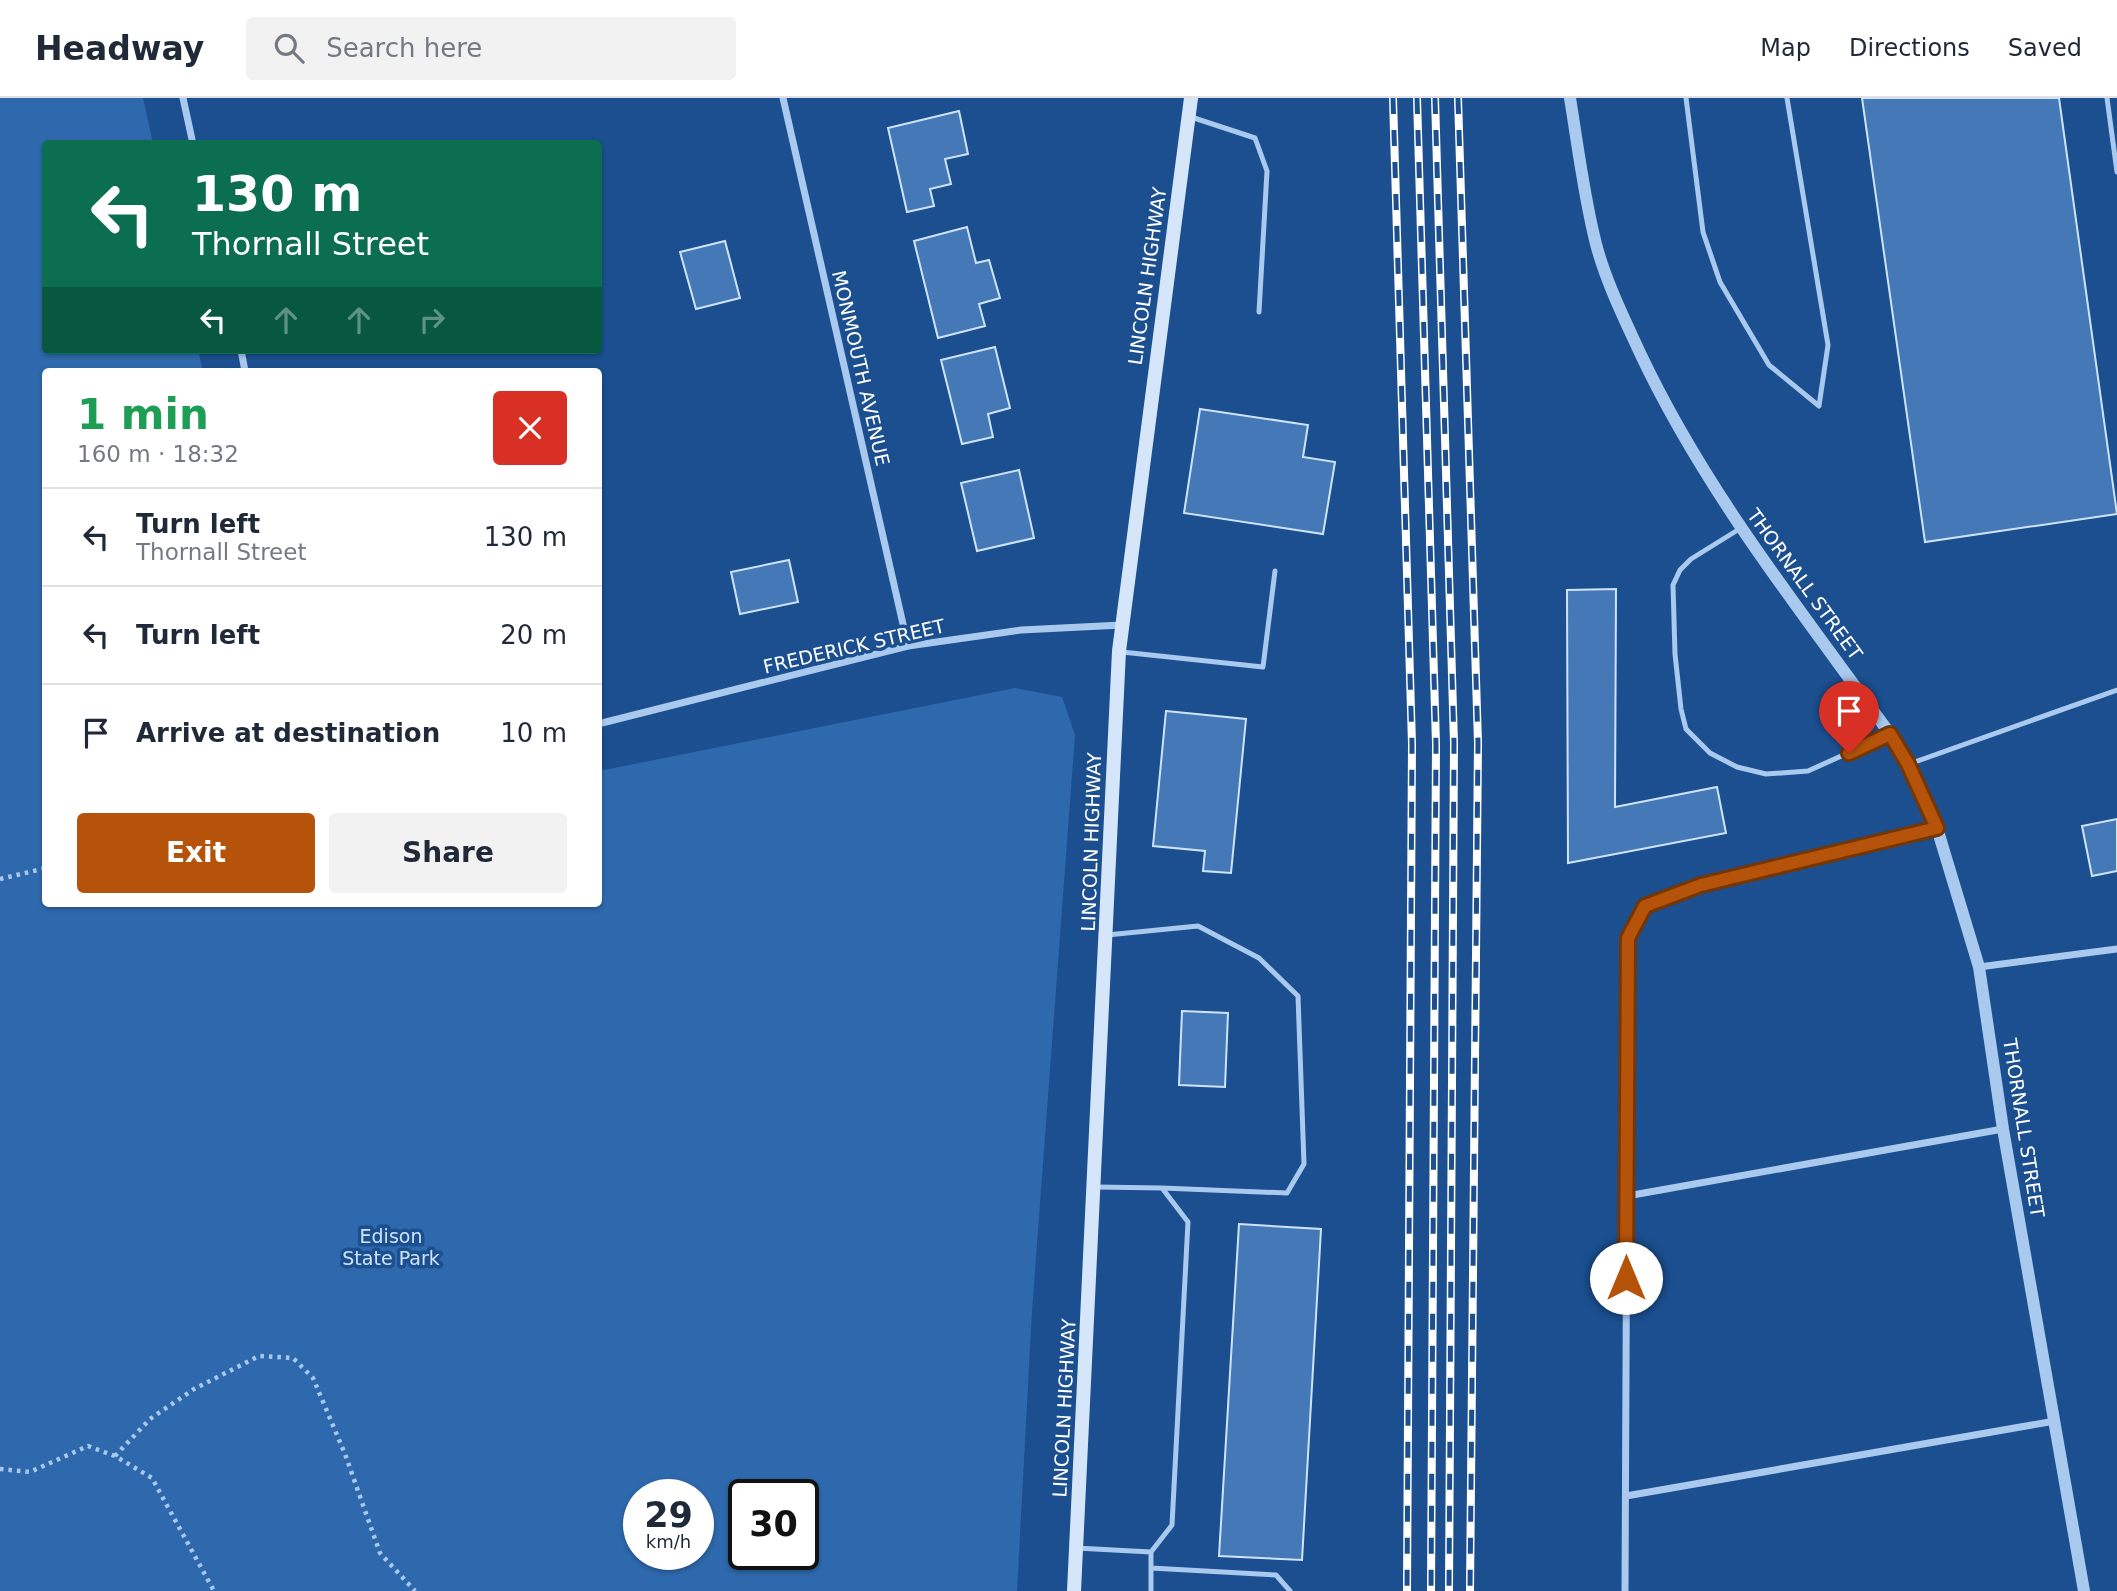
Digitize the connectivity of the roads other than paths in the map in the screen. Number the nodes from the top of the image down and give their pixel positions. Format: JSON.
{"nodes":[{"id":1,"x":183,"y":98,"type":"edge"},
{"id":2,"x":783,"y":98,"type":"edge"},
{"id":3,"x":1191,"y":98,"type":"edge"},
{"id":4,"x":1570,"y":98,"type":"edge"},
{"id":5,"x":1686,"y":98,"type":"edge"},
{"id":6,"x":1787,"y":98,"type":"edge"},
{"id":7,"x":2107,"y":98,"type":"edge"},
{"id":8,"x":1188,"y":116,"type":"junction"},
{"id":9,"x":192,"y":140,"type":"edge"},
{"id":10,"x":2117,"y":172,"type":"edge"},
{"id":11,"x":1259,"y":313,"type":"dead end"},
{"id":12,"x":1741,"y":528,"type":"junction"},
{"id":13,"x":1275,"y":571,"type":"dead end"},
{"id":14,"x":1122,"y":625,"type":"junction"},
{"id":15,"x":908,"y":646,"type":"junction"},
{"id":16,"x":1119,"y":652,"type":"junction"},
{"id":17,"x":2117,"y":690,"type":"edge"},
{"id":18,"x":602,"y":723,"type":"edge"},
{"id":19,"x":1890,"y":734,"type":"junction"},
{"id":20,"x":1908,"y":764,"type":"junction"},
{"id":21,"x":1937,"y":828,"type":"junction"},
{"id":22,"x":1107,"y":935,"type":"junction"},
{"id":23,"x":2117,"y":949,"type":"edge"},
{"id":24,"x":1979,"y":967,"type":"junction"},
{"id":25,"x":2003,"y":1129,"type":"junction"},
{"id":26,"x":1094,"y":1187,"type":"junction"},
{"id":27,"x":1162,"y":1188,"type":"junction"},
{"id":28,"x":1627,"y":1196,"type":"junction"},
{"id":29,"x":2055,"y":1421,"type":"junction"},
{"id":30,"x":1626,"y":1496,"type":"junction"},
{"id":31,"x":1076,"y":1548,"type":"junction"},
{"id":32,"x":1151,"y":1552,"type":"junction"},
{"id":33,"x":1151,"y":1568,"type":"junction"},
{"id":34,"x":1074,"y":1591,"type":"edge"},
{"id":35,"x":1151,"y":1591,"type":"edge"},
{"id":36,"x":1290,"y":1591,"type":"edge"},
{"id":37,"x":1625,"y":1591,"type":"edge"},
{"id":38,"x":2084,"y":1591,"type":"edge"}],
"edges":[{"from":1,"to":9,"type":"street"},
{"from":2,"to":15,"type":"street","name":"MONMOUTH AVENUE"},
{"from":3,"to":8,"type":"main road","name":"LINCOLN HIGHWAY"},
{"from":4,"to":12,"type":"street","name":"THORNALL STREET"},
{"from":5,"to":6,"type":"lane"},
{"from":7,"to":10,"type":"lane"},
{"from":8,"to":11,"type":"lane"},
{"from":8,"to":14,"type":"main road","name":"LINCOLN HIGHWAY"},
{"from":12,"to":19,"type":"street","name":"THORNALL STREET"},
{"from":12,"to":19,"type":"lane"},
{"from":13,"to":16,"type":"lane"},
{"from":14,"to":15,"type":"street","name":"FREDERICK STREET"},
{"from":14,"to":16,"type":"main road","name":"LINCOLN HIGHWAY"},
{"from":15,"to":18,"type":"street","name":"FREDERICK STREET"},
{"from":16,"to":22,"type":"main road","name":"LINCOLN HIGHWAY"},
{"from":17,"to":20,"type":"lane"},
{"from":19,"to":20,"type":"street","name":"THORNALL STREET"},
{"from":20,"to":21,"type":"street","name":"THORNALL STREET"},
{"from":21,"to":24,"type":"street","name":"THORNALL STREET"},
{"from":21,"to":28,"type":"street"},
{"from":22,"to":26,"type":"main road","name":"LINCOLN HIGHWAY"},
{"from":22,"to":27,"type":"lane"},
{"from":23,"to":24,"type":"street"},
{"from":24,"to":25,"type":"street","name":"THORNALL STREET"},
{"from":25,"to":28,"type":"street"},
{"from":25,"to":29,"type":"street","name":"THORNALL STREET"},
{"from":26,"to":27,"type":"lane"},
{"from":26,"to":31,"type":"main road","name":"LINCOLN HIGHWAY"},
{"from":27,"to":32,"type":"lane"},
{"from":28,"to":30,"type":"street"},
{"from":29,"to":30,"type":"street"},
{"from":29,"to":38,"type":"street","name":"THORNALL STREET"},
{"from":30,"to":37,"type":"street"},
{"from":31,"to":32,"type":"lane"},
{"from":31,"to":34,"type":"main road","name":"LINCOLN HIGHWAY"},
{"from":32,"to":33,"type":"lane"},
{"from":33,"to":35,"type":"lane"},
{"from":33,"to":36,"type":"lane"}]}
